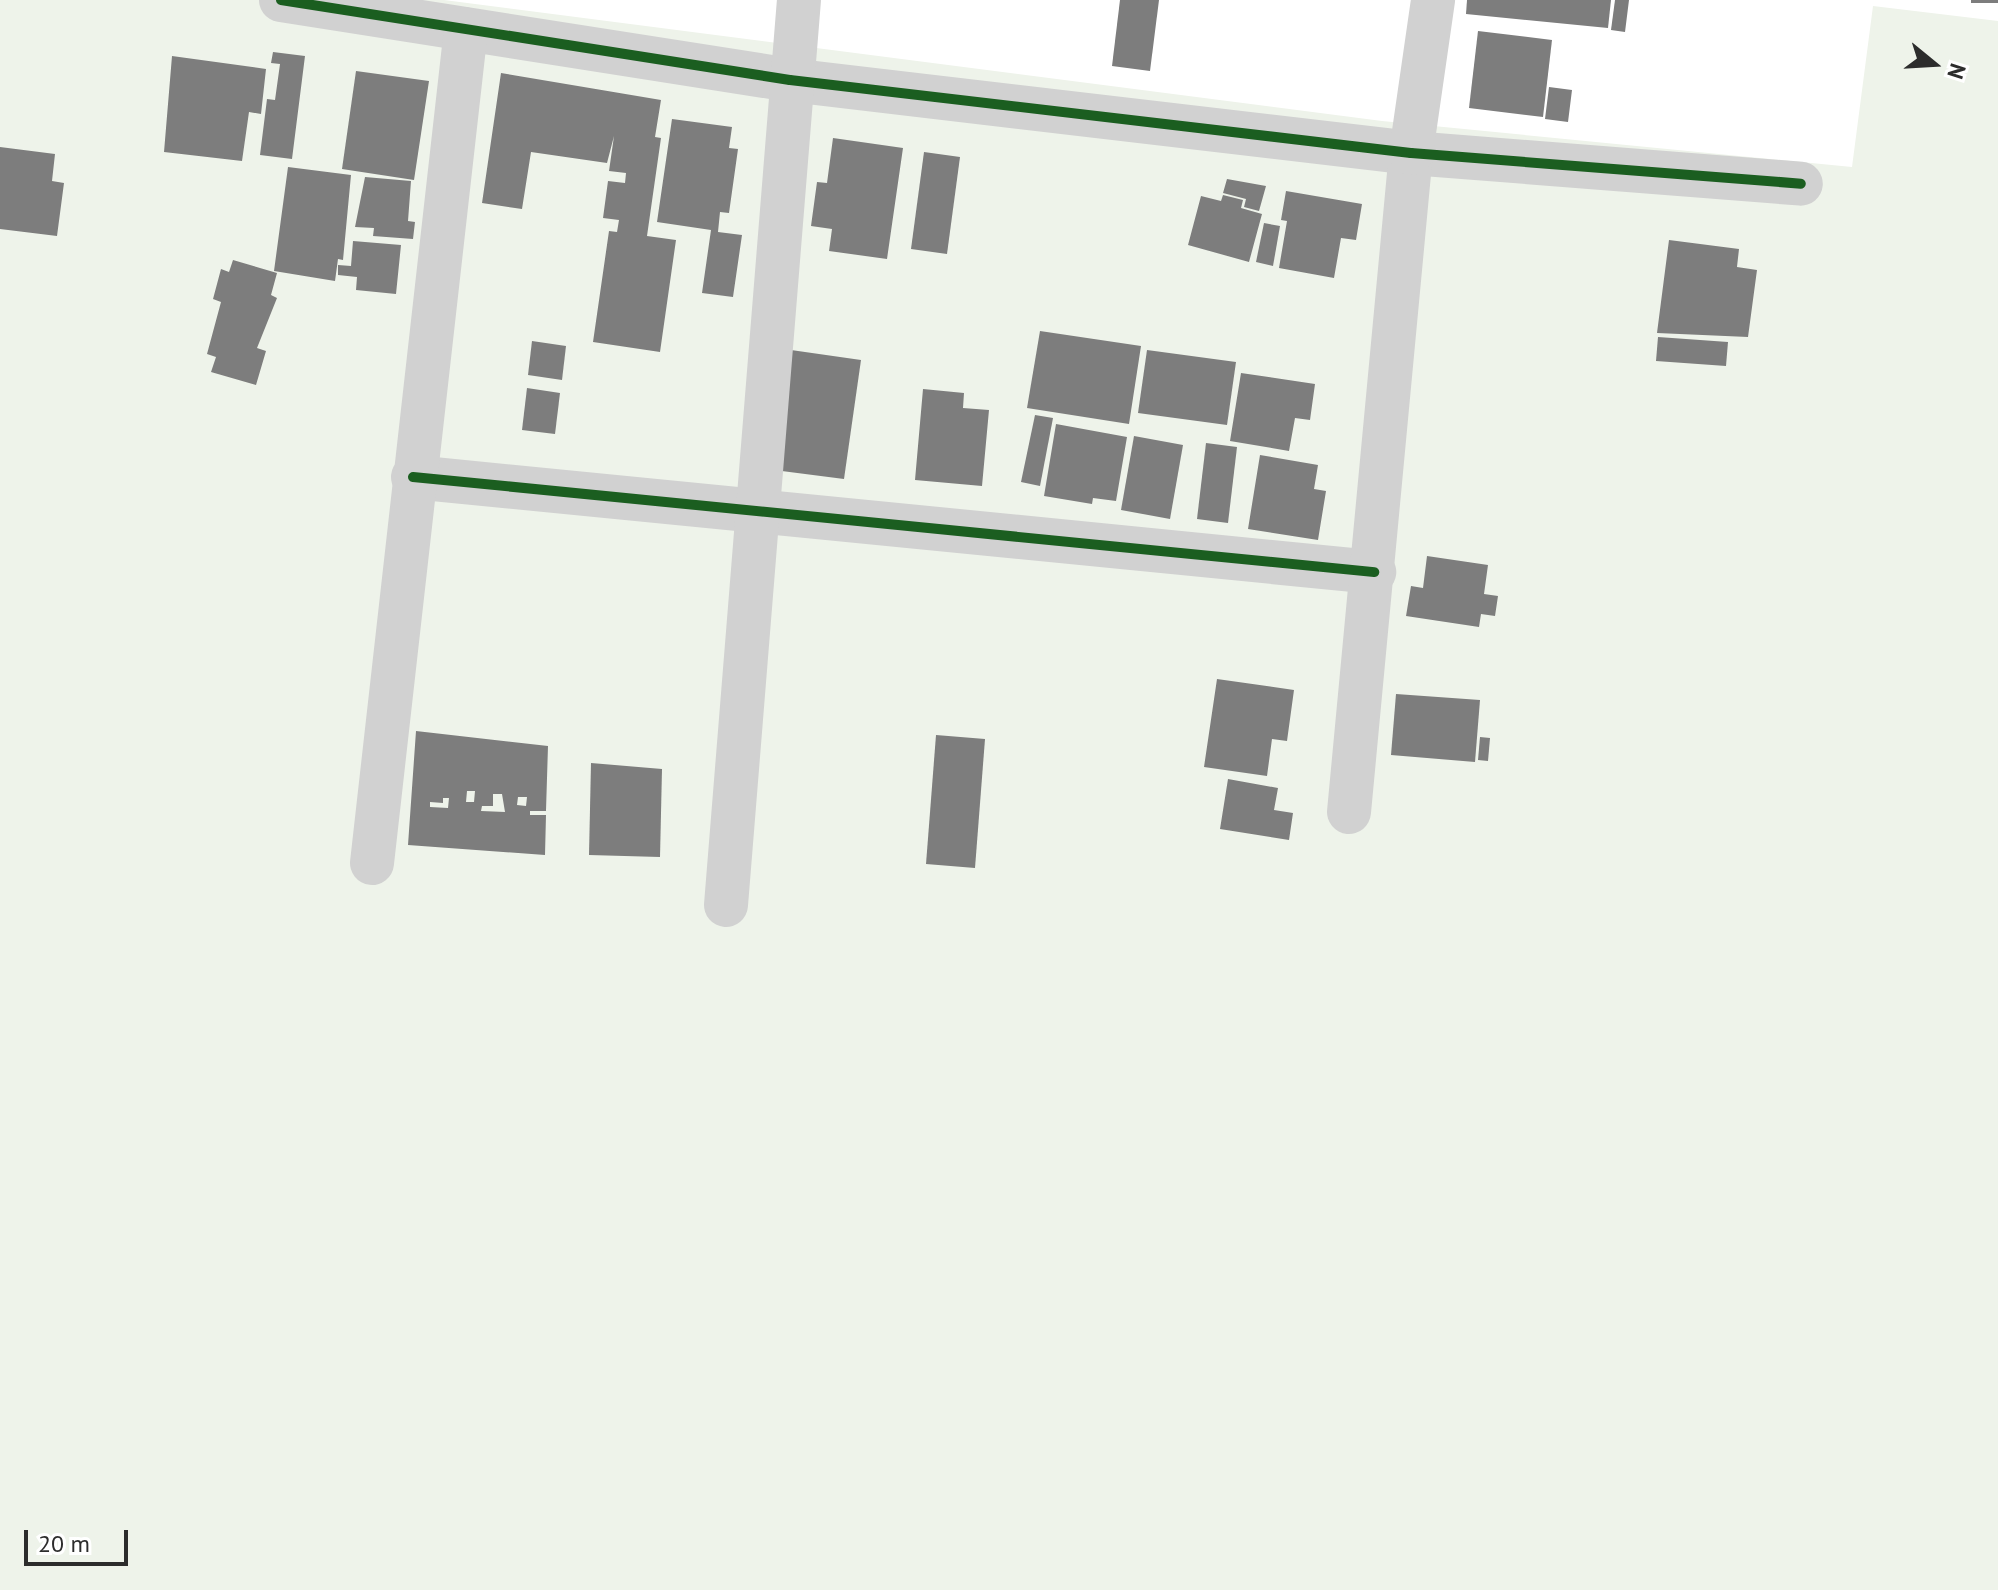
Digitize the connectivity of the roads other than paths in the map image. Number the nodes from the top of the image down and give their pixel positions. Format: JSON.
{"nodes":[{"id":1,"x":281,"y":0,"type":"edge"},
{"id":2,"x":799,"y":0,"type":"edge"},
{"id":3,"x":1433,"y":0,"type":"edge"},
{"id":4,"x":466,"y":29,"type":"junction"},
{"id":5,"x":790,"y":80,"type":"junction"},
{"id":6,"x":1411,"y":153,"type":"junction"},
{"id":7,"x":1801,"y":184,"type":"dead end"},
{"id":8,"x":413,"y":477,"type":"junction"},
{"id":9,"x":756,"y":512,"type":"junction"},
{"id":10,"x":1374,"y":572,"type":"junction"},
{"id":11,"x":1349,"y":812,"type":"dead end"},
{"id":12,"x":372,"y":863,"type":"dead end"},
{"id":13,"x":726,"y":905,"type":"dead end"}],
"edges":[{"from":1,"to":4,"type":"street"},
{"from":2,"to":5,"type":"street"},
{"from":3,"to":6,"type":"street"},
{"from":4,"to":5,"type":"street"},
{"from":4,"to":8,"type":"street"},
{"from":5,"to":6,"type":"street"},
{"from":5,"to":9,"type":"street"},
{"from":6,"to":7,"type":"street"},
{"from":6,"to":10,"type":"street"},
{"from":8,"to":9,"type":"street"},
{"from":8,"to":12,"type":"street"},
{"from":9,"to":10,"type":"street"},
{"from":9,"to":13,"type":"street"},
{"from":10,"to":11,"type":"street"}]}
